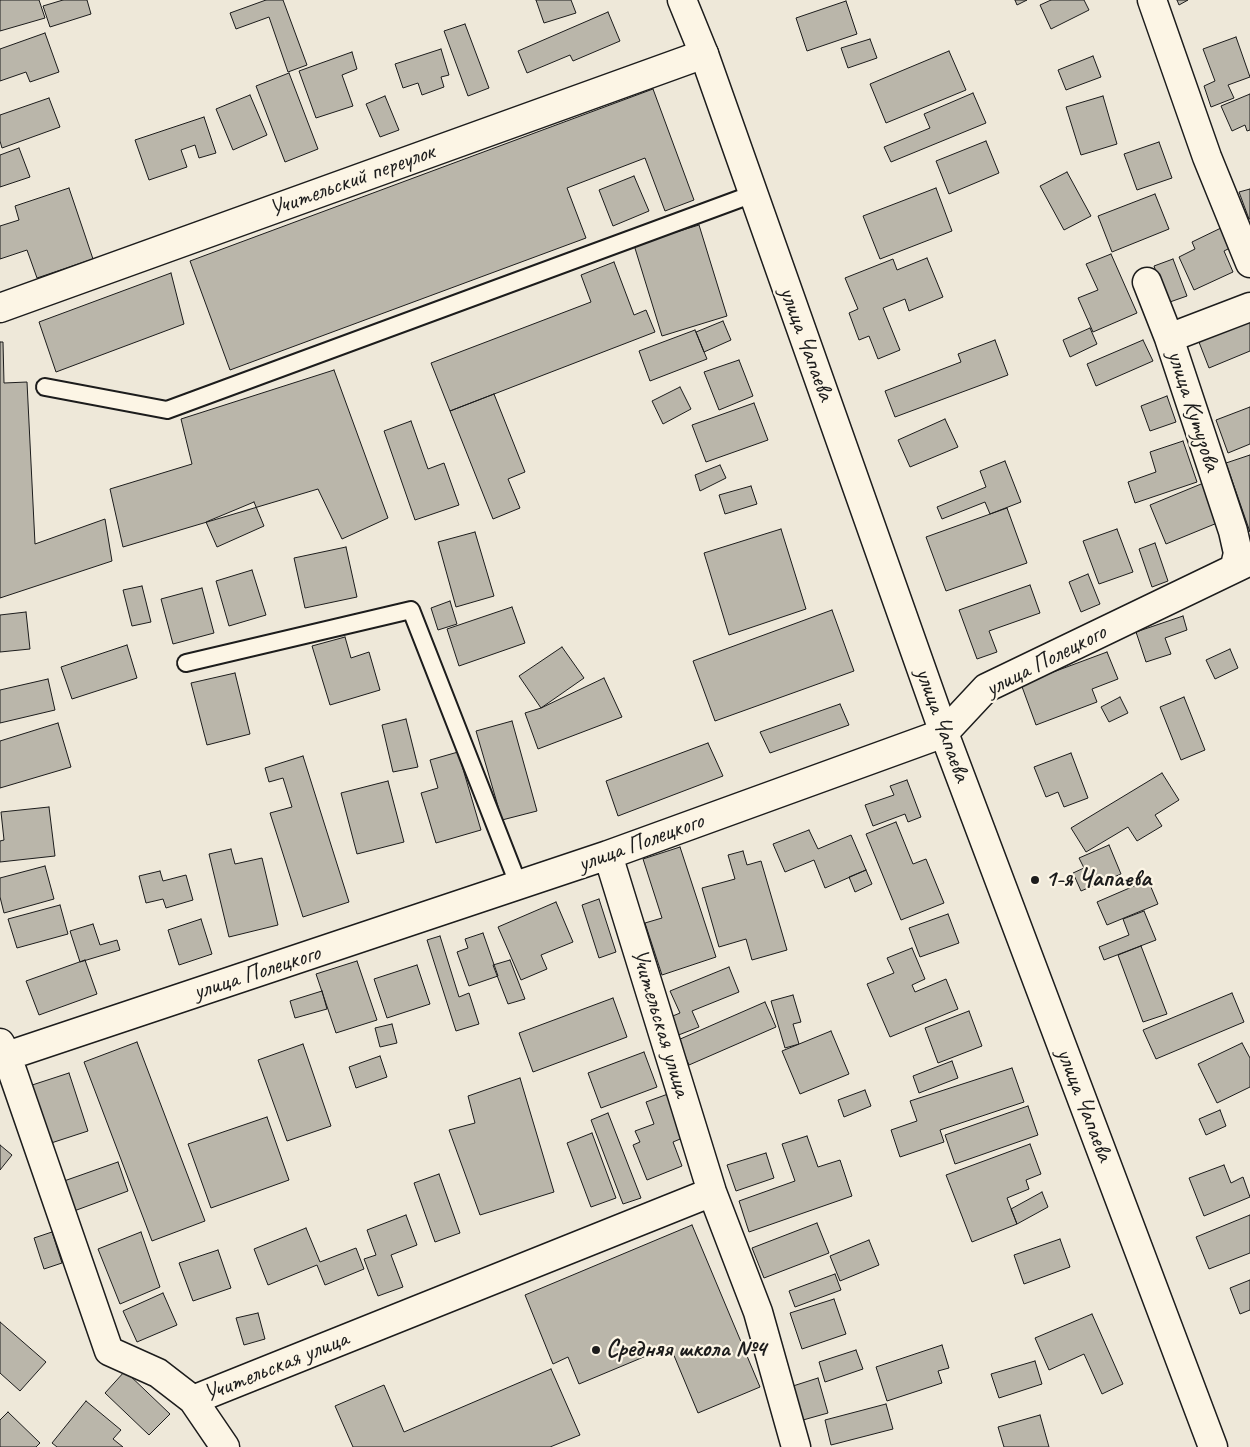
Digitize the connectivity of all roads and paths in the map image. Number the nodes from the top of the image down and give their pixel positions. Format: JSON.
{"nodes":[{"id":1,"x":682,"y":0,"type":"edge"},
{"id":2,"x":1152,"y":0,"type":"edge"},
{"id":3,"x":704,"y":54,"type":"junction"},
{"id":4,"x":753,"y":194,"type":"junction"},
{"id":5,"x":1250,"y":263,"type":"edge"},
{"id":6,"x":1147,"y":282,"type":"dead end"},
{"id":7,"x":0,"y":308,"type":"edge"},
{"id":8,"x":1250,"y":308,"type":"edge"},
{"id":9,"x":1169,"y":338,"type":"junction"},
{"id":10,"x":45,"y":387,"type":"dead end"},
{"id":11,"x":1242,"y":563,"type":"edge"},
{"id":12,"x":186,"y":663,"type":"dead end"},
{"id":13,"x":944,"y":733,"type":"junction"},
{"id":14,"x":608,"y":855,"type":"junction"},
{"id":15,"x":519,"y":886,"type":"junction"},
{"id":16,"x":2,"y":1054,"type":"edge"},
{"id":17,"x":712,"y":1192,"type":"junction"},
{"id":18,"x":193,"y":1400,"type":"junction"},
{"id":19,"x":225,"y":1447,"type":"edge"},
{"id":20,"x":796,"y":1447,"type":"edge"},
{"id":21,"x":1213,"y":1447,"type":"edge"}],
"edges":[{"from":1,"to":3,"type":"street","name":"улица Чапаева"},
{"from":2,"to":5,"type":"street"},
{"from":3,"to":4,"type":"street","name":"улица Чапаева"},
{"from":3,"to":7,"type":"street","name":"Учительский переулок"},
{"from":4,"to":10,"type":"lane"},
{"from":4,"to":13,"type":"street","name":"улица Чапаева"},
{"from":6,"to":9,"type":"street"},
{"from":8,"to":9,"type":"street","name":"улица Кутузова"},
{"from":9,"to":11,"type":"street","name":"улица Кутузова"},
{"from":11,"to":13,"type":"street","name":"улица Полецкого"},
{"from":12,"to":15,"type":"lane"},
{"from":13,"to":14,"type":"street","name":"улица Полецкого"},
{"from":13,"to":21,"type":"street","name":"улица Чапаева"},
{"from":14,"to":15,"type":"street","name":"улица Полецкого"},
{"from":14,"to":17,"type":"street","name":"Учительская улица"},
{"from":15,"to":16,"type":"street","name":"улица Полецкого"},
{"from":16,"to":18,"type":"street","name":"Учительская улица"},
{"from":17,"to":18,"type":"street","name":"Учительская улица"},
{"from":17,"to":20,"type":"street","name":"Учительская улица"},
{"from":18,"to":19,"type":"street"}]}
